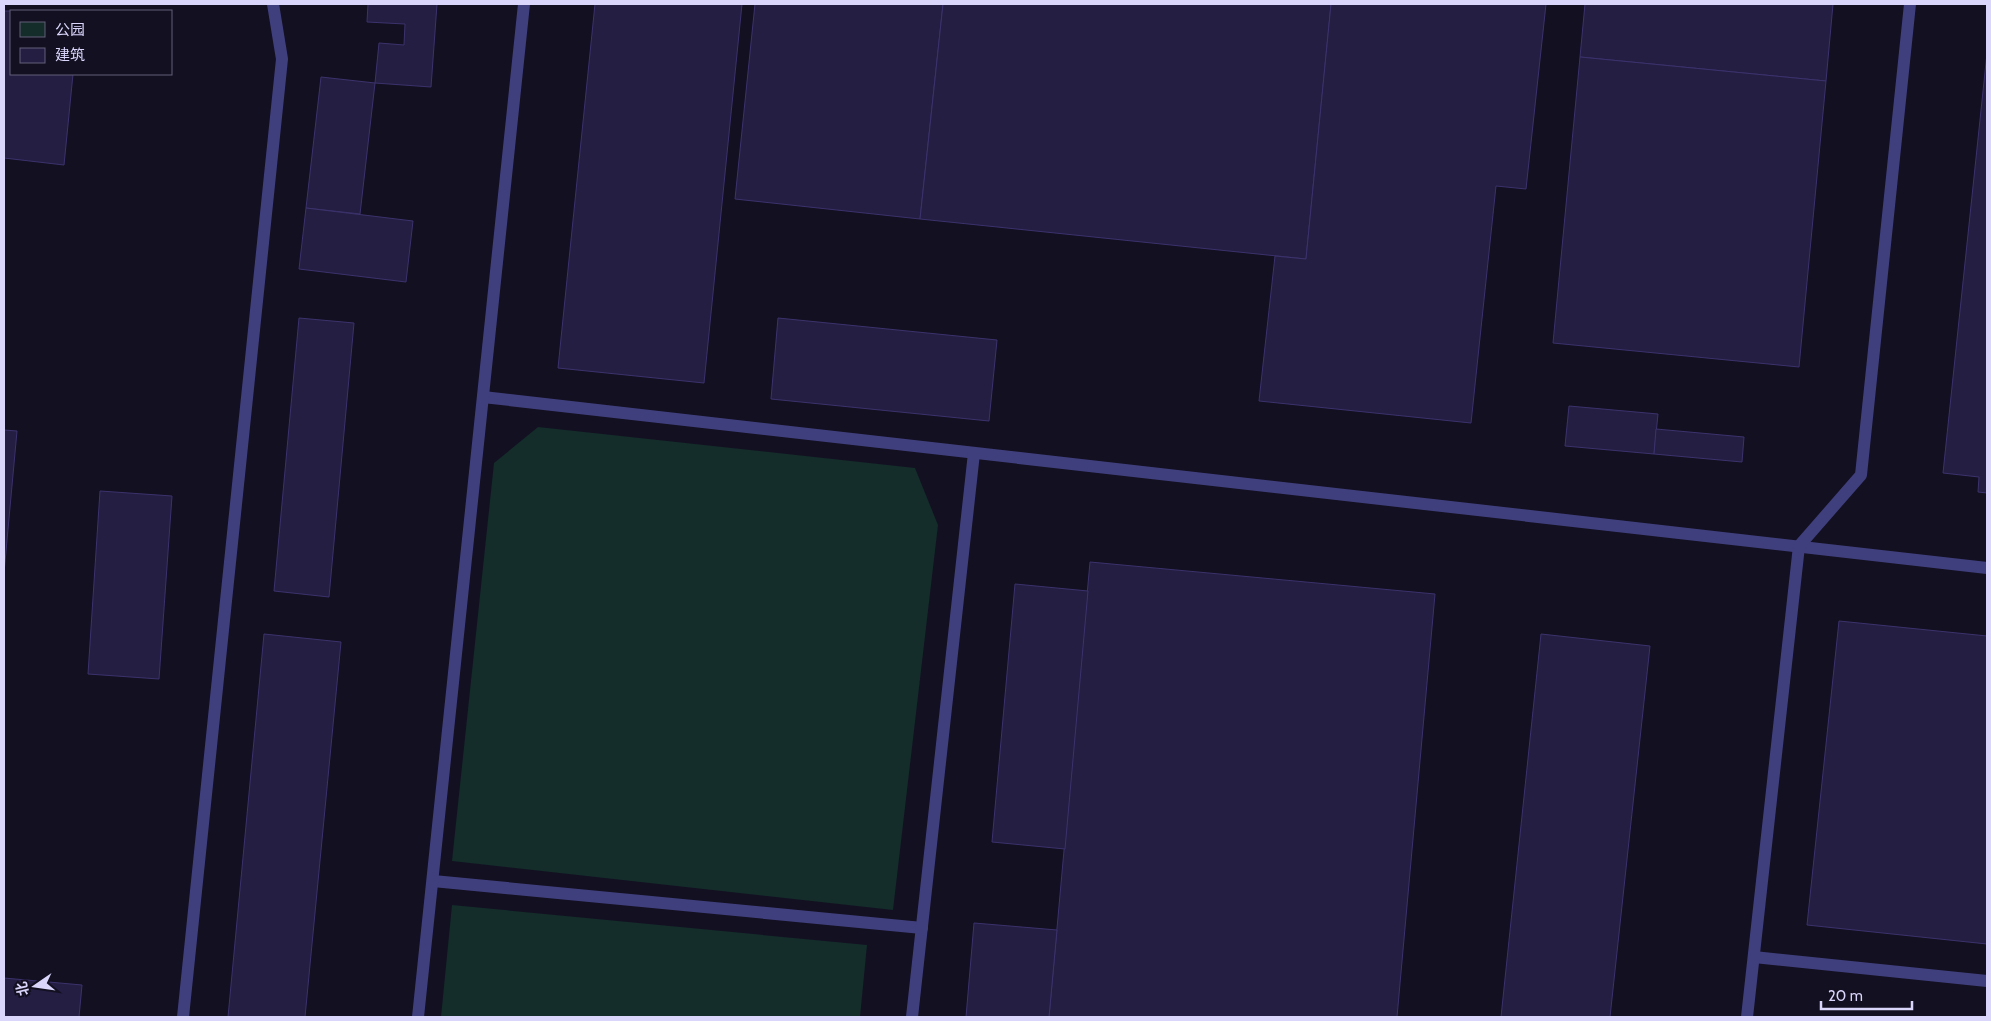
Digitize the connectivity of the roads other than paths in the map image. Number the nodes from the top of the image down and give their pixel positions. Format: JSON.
{"nodes":[{"id":1,"x":273,"y":4,"type":"edge"},
{"id":2,"x":524,"y":4,"type":"edge"},
{"id":3,"x":1910,"y":4,"type":"edge"},
{"id":4,"x":483,"y":397,"type":"junction"},
{"id":5,"x":974,"y":453,"type":"junction"},
{"id":6,"x":1799,"y":546,"type":"junction"},
{"id":7,"x":1987,"y":568,"type":"edge"},
{"id":8,"x":433,"y":881,"type":"junction"},
{"id":9,"x":922,"y":928,"type":"junction"},
{"id":10,"x":1754,"y":957,"type":"junction"},
{"id":11,"x":1987,"y":981,"type":"edge"},
{"id":12,"x":183,"y":1017,"type":"edge"},
{"id":13,"x":418,"y":1017,"type":"edge"},
{"id":14,"x":912,"y":1017,"type":"edge"},
{"id":15,"x":1748,"y":1017,"type":"edge"}],
"edges":[{"from":1,"to":12,"type":"lane"},
{"from":2,"to":4,"type":"lane"},
{"from":3,"to":6,"type":"lane"},
{"from":4,"to":5,"type":"lane"},
{"from":4,"to":8,"type":"lane"},
{"from":5,"to":6,"type":"lane"},
{"from":5,"to":9,"type":"lane"},
{"from":6,"to":7,"type":"lane"},
{"from":6,"to":10,"type":"lane"},
{"from":8,"to":9,"type":"lane"},
{"from":8,"to":13,"type":"lane"},
{"from":9,"to":14,"type":"lane"},
{"from":10,"to":11,"type":"lane"},
{"from":10,"to":15,"type":"lane"}]}
